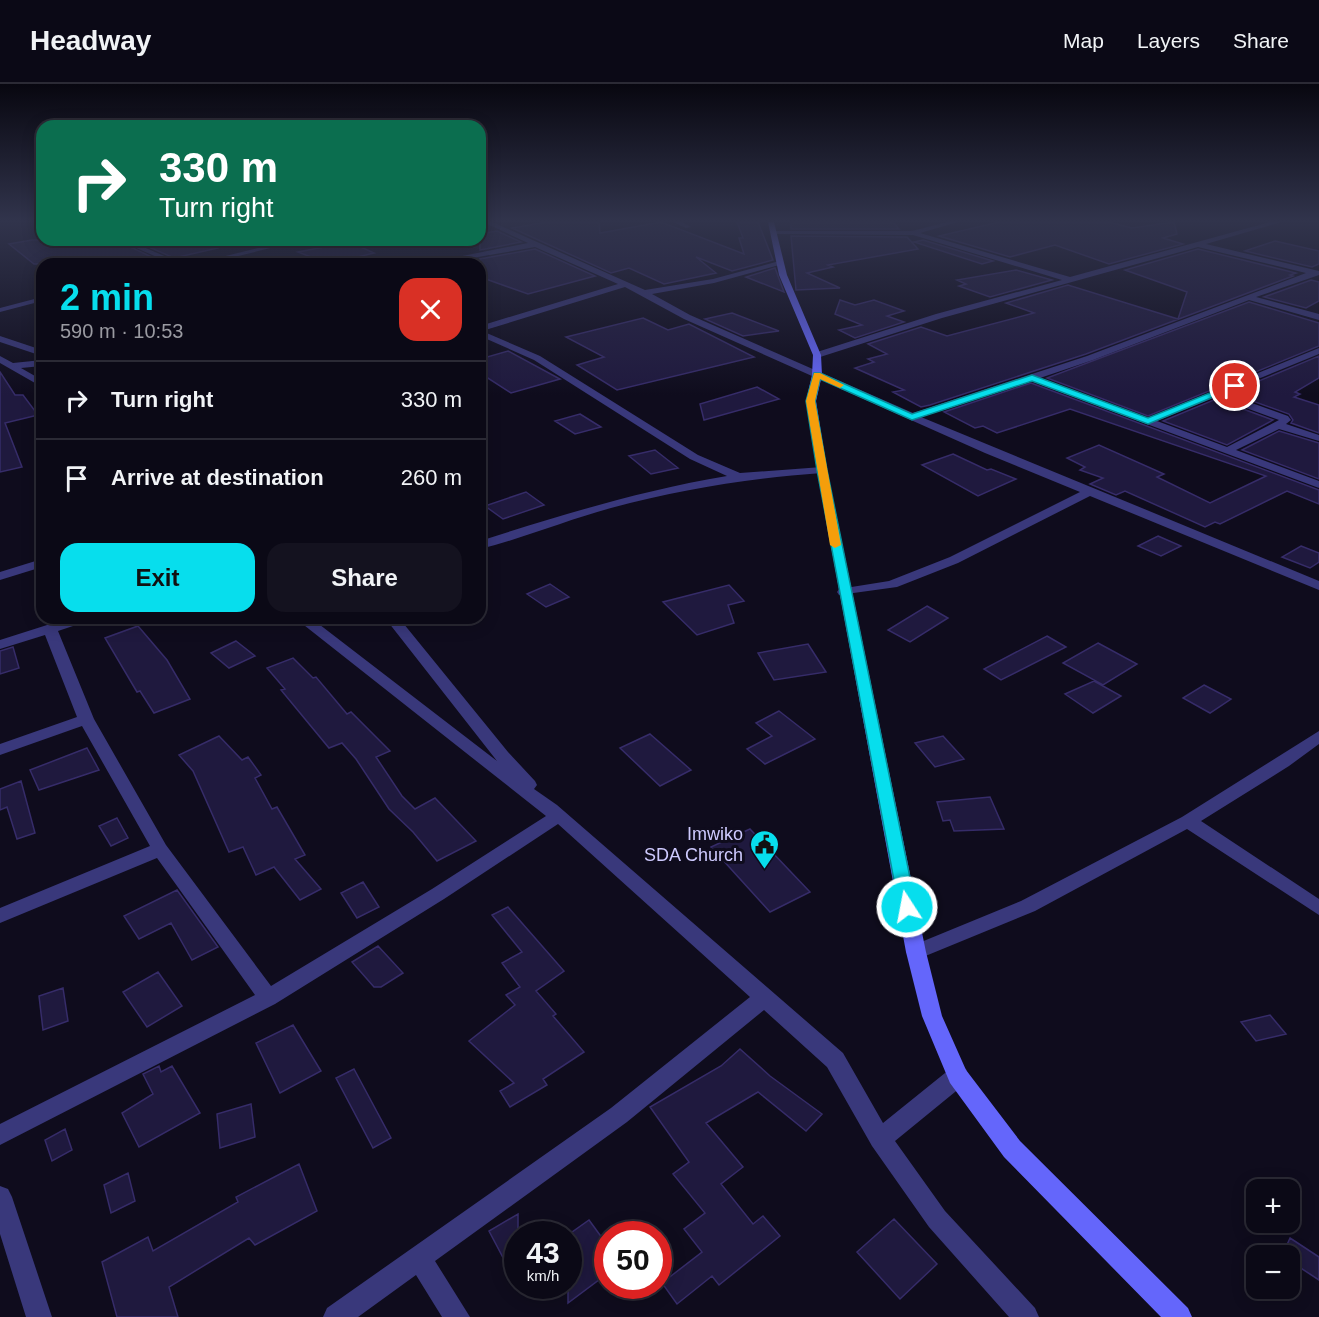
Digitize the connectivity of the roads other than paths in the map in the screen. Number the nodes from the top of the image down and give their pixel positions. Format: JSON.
{"nodes":[{"id":1,"x":612,"y":280,"type":"edge"},
{"id":2,"x":719,"y":280,"type":"edge"},
{"id":3,"x":786,"y":280,"type":"edge"},
{"id":4,"x":1066,"y":280,"type":"edge"},
{"id":5,"x":1299,"y":280,"type":"edge"},
{"id":6,"x":624,"y":285,"type":"junction"},
{"id":7,"x":644,"y":293,"type":"junction"},
{"id":8,"x":1250,"y":298,"type":"junction"},
{"id":9,"x":36,"y":301,"type":"edge"},
{"id":10,"x":2,"y":311,"type":"edge"},
{"id":11,"x":1319,"y":316,"type":"edge"},
{"id":12,"x":486,"y":329,"type":"edge"},
{"id":13,"x":486,"y":334,"type":"edge"},
{"id":14,"x":0,"y":339,"type":"edge"},
{"id":15,"x":36,"y":351,"type":"edge"},
{"id":16,"x":1319,"y":351,"type":"edge"},
{"id":17,"x":817,"y":355,"type":"junction"},
{"id":18,"x":0,"y":359,"type":"edge"},
{"id":19,"x":36,"y":364,"type":"edge"},
{"id":20,"x":5,"y":367,"type":"edge"},
{"id":21,"x":817,"y":375,"type":"junction"},
{"id":22,"x":1032,"y":378,"type":"junction"},
{"id":23,"x":36,"y":381,"type":"edge"},
{"id":24,"x":1217,"y":394,"type":"junction"},
{"id":25,"x":912,"y":417,"type":"junction"},
{"id":26,"x":1148,"y":421,"type":"junction"},
{"id":27,"x":1278,"y":425,"type":"junction"},
{"id":28,"x":1319,"y":438,"type":"edge"},
{"id":29,"x":1227,"y":451,"type":"junction"},
{"id":30,"x":822,"y":470,"type":"junction"},
{"id":31,"x":739,"y":477,"type":"junction"},
{"id":32,"x":1319,"y":485,"type":"edge"},
{"id":33,"x":1090,"y":492,"type":"junction"},
{"id":34,"x":486,"y":543,"type":"edge"},
{"id":35,"x":36,"y":565,"type":"edge"},
{"id":36,"x":0,"y":576,"type":"edge"},
{"id":37,"x":1319,"y":586,"type":"edge"},
{"id":38,"x":844,"y":592,"type":"junction"},
{"id":39,"x":65,"y":624,"type":"edge"},
{"id":40,"x":310,"y":624,"type":"edge"},
{"id":41,"x":397,"y":624,"type":"edge"},
{"id":42,"x":50,"y":629,"type":"junction"},
{"id":43,"x":0,"y":645,"type":"edge"},
{"id":44,"x":86,"y":719,"type":"junction"},
{"id":45,"x":1319,"y":736,"type":"edge"},
{"id":46,"x":0,"y":750,"type":"edge"},
{"id":47,"x":558,"y":816,"type":"junction"},
{"id":48,"x":1188,"y":820,"type":"junction"},
{"id":49,"x":160,"y":849,"type":"junction"},
{"id":50,"x":1319,"y":908,"type":"edge"},
{"id":51,"x":0,"y":916,"type":"edge"},
{"id":52,"x":916,"y":952,"type":"junction"},
{"id":53,"x":268,"y":998,"type":"junction"},
{"id":54,"x":764,"y":998,"type":"junction"},
{"id":55,"x":958,"y":1076,"type":"junction"},
{"id":56,"x":0,"y":1135,"type":"edge"},
{"id":57,"x":880,"y":1139,"type":"junction"},
{"id":58,"x":0,"y":1197,"type":"edge"},
{"id":59,"x":419,"y":1258,"type":"junction"},
{"id":60,"x":39,"y":1317,"type":"edge"},
{"id":61,"x":336,"y":1317,"type":"edge"},
{"id":62,"x":457,"y":1317,"type":"edge"},
{"id":63,"x":1026,"y":1317,"type":"edge"},
{"id":64,"x":1179,"y":1317,"type":"edge"}],
"edges":[{"from":1,"to":6,"type":"street"},
{"from":2,"to":7,"type":"street"},
{"from":3,"to":17,"type":"main road"},
{"from":4,"to":17,"type":"street"},
{"from":5,"to":8,"type":"street"},
{"from":6,"to":7,"type":"street"},
{"from":6,"to":12,"type":"street"},
{"from":7,"to":21,"type":"street"},
{"from":8,"to":11,"type":"street"},
{"from":8,"to":22,"type":"street"},
{"from":9,"to":10,"type":"street"},
{"from":13,"to":31,"type":"street"},
{"from":14,"to":15,"type":"street"},
{"from":16,"to":24,"type":"street"},
{"from":17,"to":21,"type":"main road"},
{"from":18,"to":20,"type":"street"},
{"from":19,"to":20,"type":"street"},
{"from":20,"to":23,"type":"street"},
{"from":21,"to":25,"type":"street"},
{"from":21,"to":30,"type":"main road"},
{"from":22,"to":25,"type":"street"},
{"from":22,"to":26,"type":"street"},
{"from":24,"to":26,"type":"street"},
{"from":24,"to":27,"type":"street"},
{"from":25,"to":33,"type":"street"},
{"from":26,"to":29,"type":"street"},
{"from":27,"to":28,"type":"street"},
{"from":27,"to":29,"type":"street"},
{"from":29,"to":32,"type":"street"},
{"from":30,"to":31,"type":"street"},
{"from":30,"to":38,"type":"main road"},
{"from":31,"to":34,"type":"street"},
{"from":33,"to":37,"type":"street"},
{"from":33,"to":38,"type":"street"},
{"from":35,"to":36,"type":"street"},
{"from":38,"to":52,"type":"main road"},
{"from":39,"to":42,"type":"street"},
{"from":40,"to":47,"type":"street"},
{"from":41,"to":47,"type":"street"},
{"from":42,"to":43,"type":"street"},
{"from":42,"to":44,"type":"street"},
{"from":44,"to":46,"type":"street"},
{"from":44,"to":49,"type":"street"},
{"from":45,"to":48,"type":"street"},
{"from":47,"to":53,"type":"street"},
{"from":47,"to":54,"type":"street"},
{"from":48,"to":50,"type":"street"},
{"from":48,"to":52,"type":"street"},
{"from":49,"to":51,"type":"street"},
{"from":49,"to":53,"type":"street"},
{"from":52,"to":55,"type":"main road"},
{"from":53,"to":56,"type":"street"},
{"from":54,"to":57,"type":"street"},
{"from":54,"to":59,"type":"street"},
{"from":55,"to":57,"type":"street"},
{"from":55,"to":64,"type":"main road"},
{"from":57,"to":63,"type":"street"},
{"from":58,"to":60,"type":"street"},
{"from":59,"to":61,"type":"street"},
{"from":59,"to":62,"type":"street"}]}
